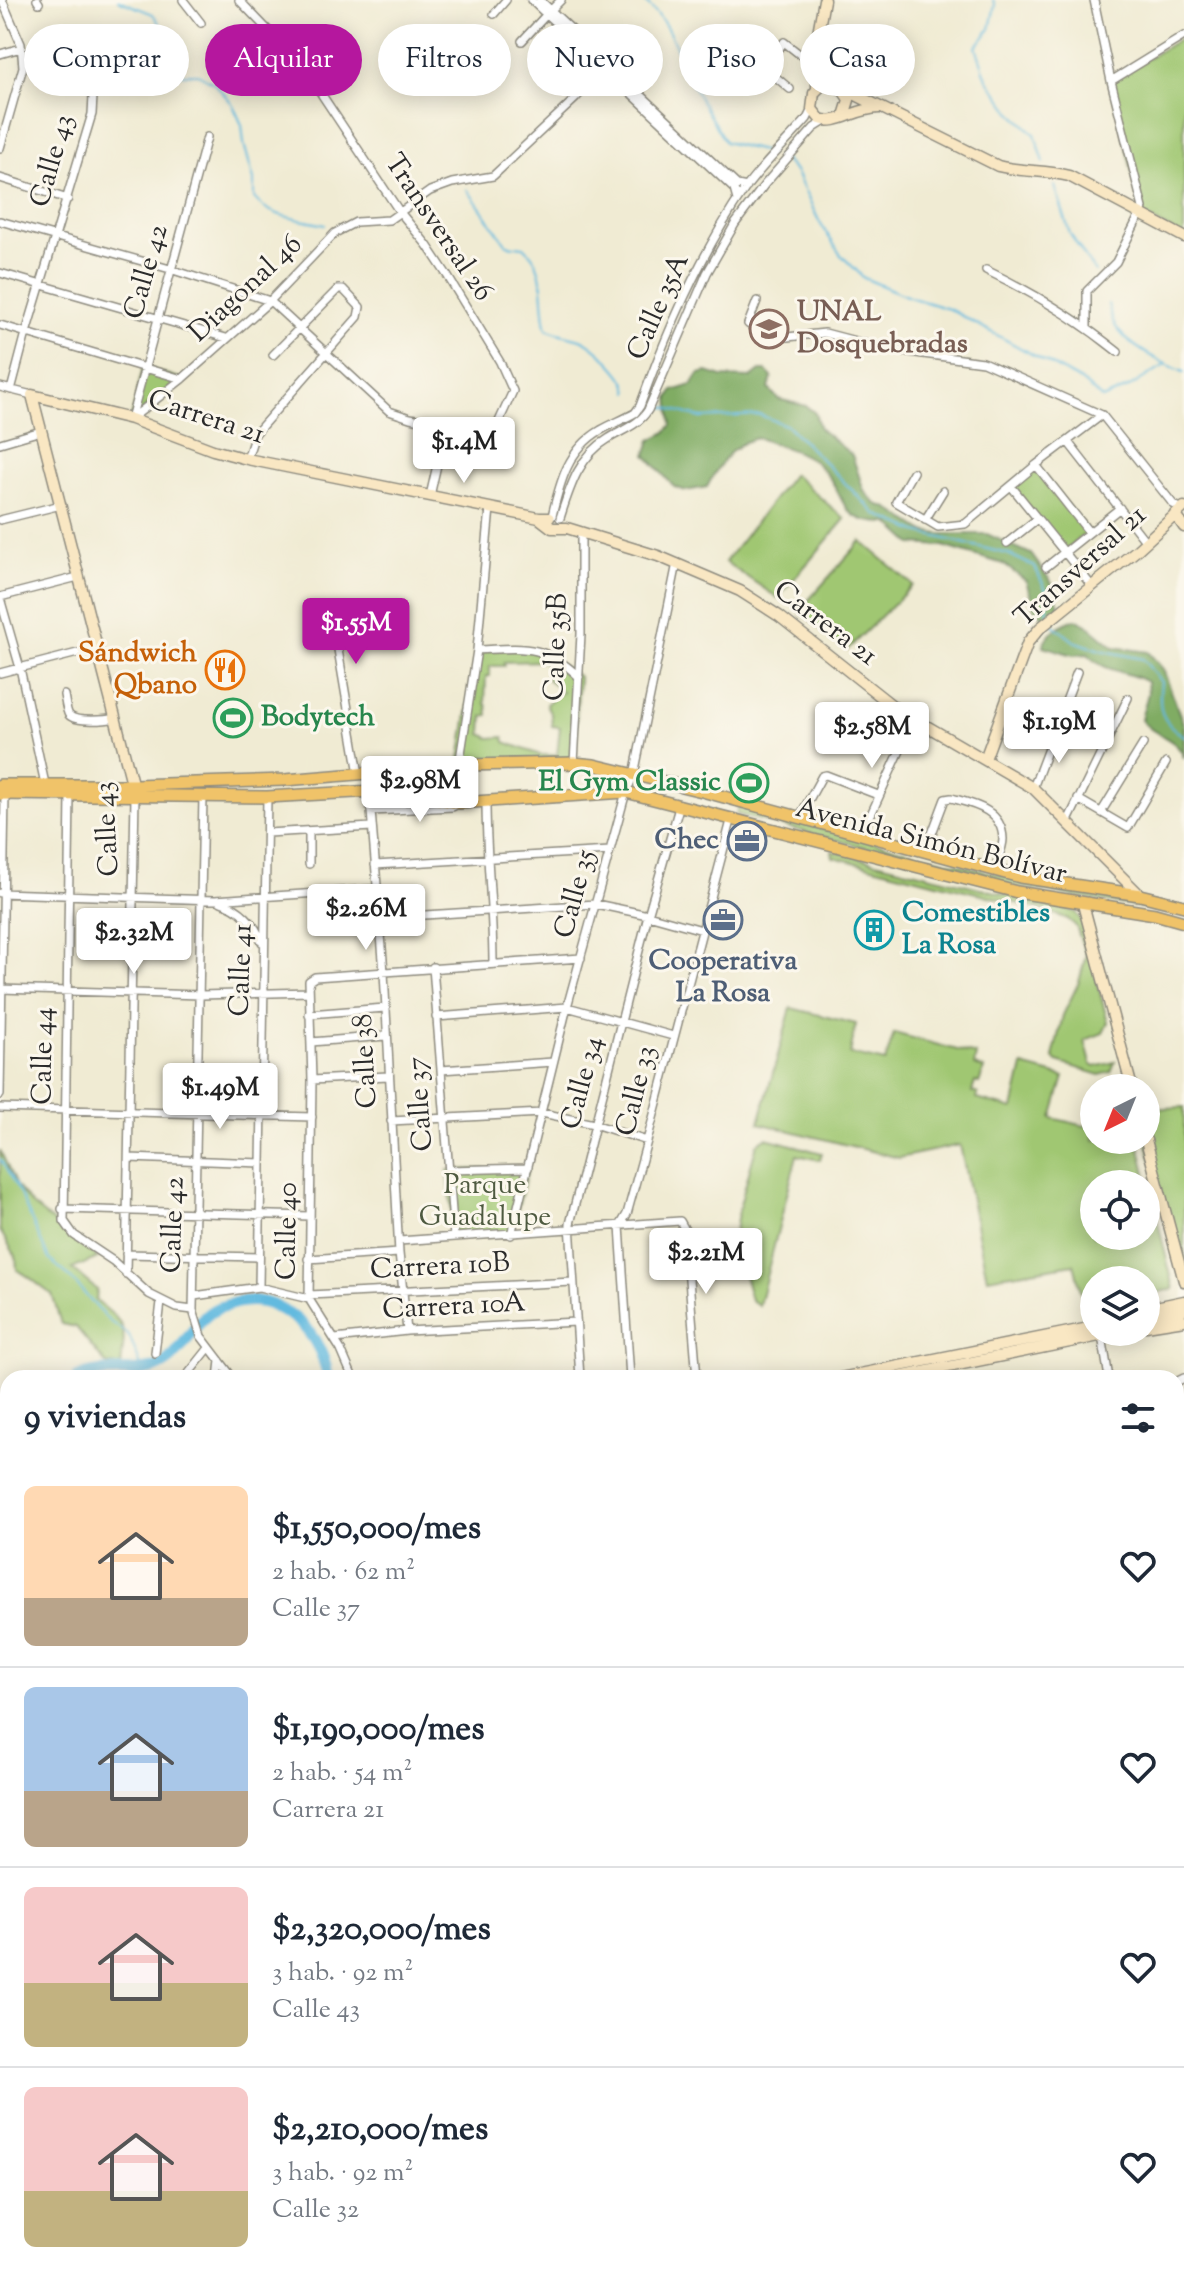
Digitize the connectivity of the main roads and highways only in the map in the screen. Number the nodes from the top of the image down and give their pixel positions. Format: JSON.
{"nodes":[{"id":1,"x":2,"y":791,"type":"edge"},
{"id":2,"x":134,"y":791,"type":"junction"},
{"id":3,"x":1184,"y":906,"type":"edge"},
{"id":4,"x":1184,"y":922,"type":"edge"}],
"edges":[{"from":1,"to":2,"type":"main road"},
{"from":1,"to":2,"type":"main road","name":"Avenida Simón Bolívar"},
{"from":2,"to":3,"type":"main road","name":"Avenida Simón Bolívar"},
{"from":2,"to":4,"type":"main road","name":"Avenida Simón Bolívar"}]}
